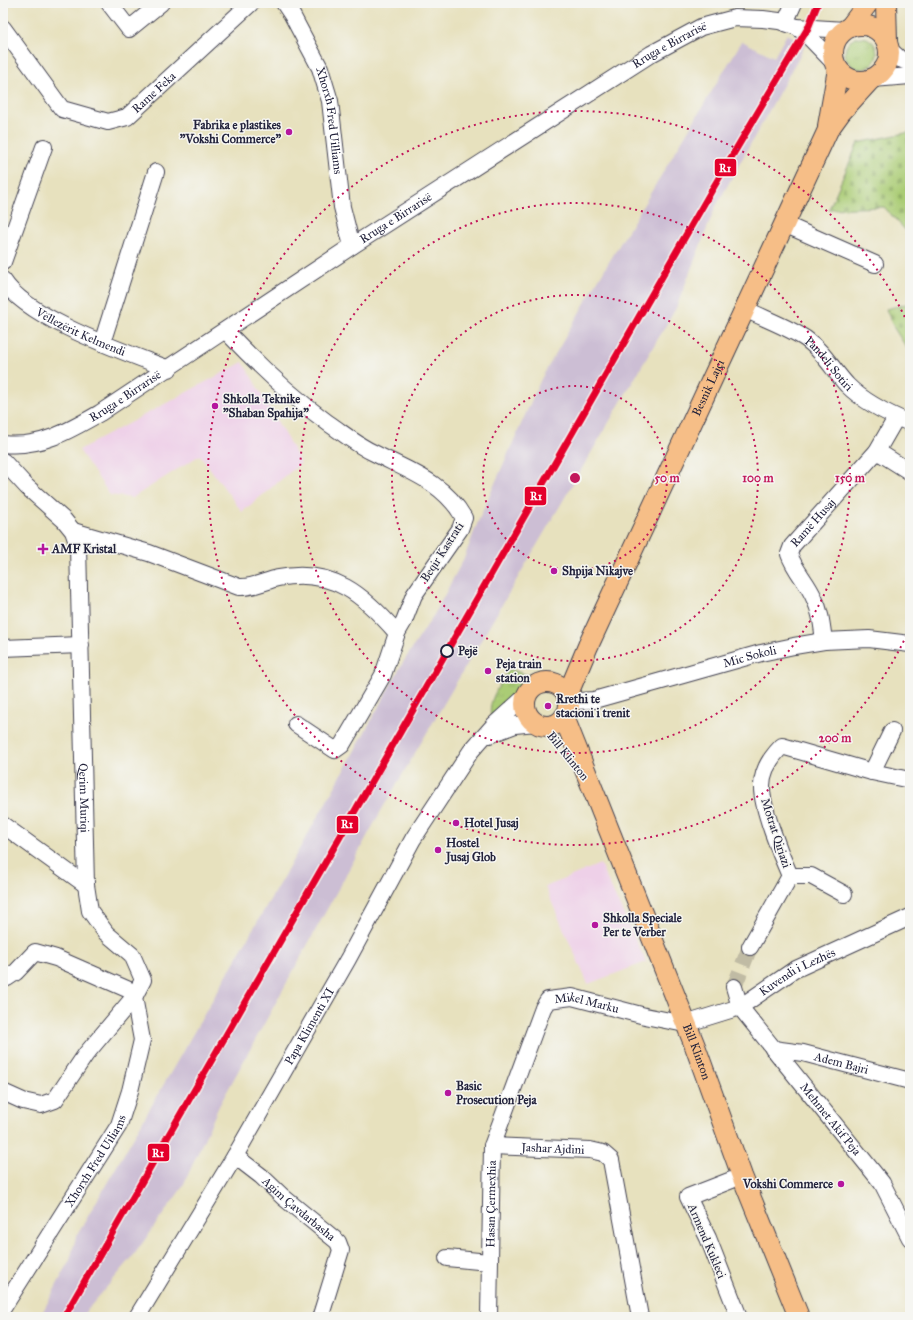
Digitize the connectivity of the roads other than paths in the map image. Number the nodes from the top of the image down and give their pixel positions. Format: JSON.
{"nodes":[{"id":1,"x":110,"y":3,"type":"edge"},
{"id":2,"x":161,"y":3,"type":"edge"},
{"id":3,"x":251,"y":3,"type":"edge"},
{"id":4,"x":284,"y":3,"type":"edge"},
{"id":5,"x":794,"y":3,"type":"edge"},
{"id":6,"x":868,"y":3,"type":"edge"},
{"id":7,"x":886,"y":3,"type":"edge"},
{"id":8,"x":791,"y":25,"type":"junction"},
{"id":9,"x":3,"y":28,"type":"edge"},
{"id":10,"x":847,"y":29,"type":"junction"},
{"id":11,"x":888,"y":45,"type":"junction"},
{"id":12,"x":910,"y":63,"type":"edge"},
{"id":13,"x":837,"y":67,"type":"junction"},
{"id":14,"x":872,"y":79,"type":"junction"},
{"id":15,"x":907,"y":79,"type":"edge"},
{"id":16,"x":828,"y":130,"type":"junction"},
{"id":17,"x":44,"y":147,"type":"dead end"},
{"id":18,"x":156,"y":172,"type":"dead end"},
{"id":19,"x":784,"y":224,"type":"junction"},
{"id":20,"x":352,"y":246,"type":"junction"},
{"id":21,"x":3,"y":262,"type":"edge"},
{"id":22,"x":875,"y":264,"type":"dead end"},
{"id":23,"x":3,"y":280,"type":"edge"},
{"id":24,"x":744,"y":309,"type":"junction"},
{"id":25,"x":226,"y":331,"type":"junction"},
{"id":26,"x":102,"y":343,"type":"junction"},
{"id":27,"x":169,"y":369,"type":"junction"},
{"id":28,"x":903,"y":420,"type":"edge"},
{"id":29,"x":3,"y":444,"type":"edge"},
{"id":30,"x":877,"y":451,"type":"junction"},
{"id":31,"x":3,"y":461,"type":"edge"},
{"id":32,"x":910,"y":472,"type":"edge"},
{"id":33,"x":73,"y":531,"type":"junction"},
{"id":34,"x":397,"y":633,"type":"junction"},
{"id":35,"x":824,"y":641,"type":"junction"},
{"id":36,"x":910,"y":644,"type":"edge"},
{"id":37,"x":81,"y":645,"type":"junction"},
{"id":38,"x":588,"y":646,"type":"junction"},
{"id":39,"x":3,"y":648,"type":"edge"},
{"id":40,"x":546,"y":682,"type":"junction"},
{"id":41,"x":527,"y":695,"type":"junction"},
{"id":42,"x":566,"y":706,"type":"junction"},
{"id":43,"x":296,"y":724,"type":"dead end"},
{"id":44,"x":539,"y":724,"type":"junction"},
{"id":45,"x":892,"y":731,"type":"dead end"},
{"id":46,"x":484,"y":738,"type":"junction"},
{"id":47,"x":872,"y":772,"type":"junction"},
{"id":48,"x":910,"y":780,"type":"edge"},
{"id":49,"x":593,"y":787,"type":"junction"},
{"id":50,"x":3,"y":825,"type":"edge"},
{"id":51,"x":790,"y":876,"type":"junction"},
{"id":52,"x":86,"y":885,"type":"junction"},
{"id":53,"x":844,"y":894,"type":"dead end"},
{"id":54,"x":910,"y":917,"type":"edge"},
{"id":55,"x":750,"y":947,"type":"tunnel mouth"},
{"id":56,"x":3,"y":977,"type":"edge"},
{"id":57,"x":734,"y":987,"type":"tunnel mouth"},
{"id":58,"x":135,"y":995,"type":"junction"},
{"id":59,"x":740,"y":1007,"type":"junction"},
{"id":60,"x":685,"y":1024,"type":"junction"},
{"id":61,"x":773,"y":1049,"type":"junction"},
{"id":62,"x":910,"y":1082,"type":"edge"},
{"id":63,"x":3,"y":1092,"type":"edge"},
{"id":64,"x":492,"y":1146,"type":"junction"},
{"id":65,"x":235,"y":1156,"type":"junction"},
{"id":66,"x":742,"y":1176,"type":"junction"},
{"id":67,"x":910,"y":1238,"type":"edge"},
{"id":68,"x":447,"y":1258,"type":"dead end"},
{"id":69,"x":489,"y":1262,"type":"junction"},
{"id":70,"x":3,"y":1308,"type":"edge"},
{"id":71,"x":137,"y":1317,"type":"edge"},
{"id":72,"x":322,"y":1317,"type":"edge"},
{"id":73,"x":489,"y":1317,"type":"edge"},
{"id":74,"x":640,"y":1317,"type":"edge"},
{"id":75,"x":739,"y":1317,"type":"edge"},
{"id":76,"x":799,"y":1317,"type":"edge"}],
"edges":[{"from":1,"to":2,"type":"street"},
{"from":3,"to":9,"type":"street","name":"Rame Feka"},
{"from":4,"to":20,"type":"street","name":"Xhorxh Fred Uilliams"},
{"from":5,"to":8,"type":"street"},
{"from":6,"to":10,"type":"main road"},
{"from":7,"to":11,"type":"main road"},
{"from":8,"to":10,"type":"street","name":"Rruga e Birrarisë"},
{"from":8,"to":13,"type":"street"},
{"from":8,"to":20,"type":"street","name":"Rruga e Birrarisë"},
{"from":10,"to":11,"type":"main road"},
{"from":10,"to":13,"type":"main road"},
{"from":11,"to":12,"type":"street"},
{"from":11,"to":14,"type":"main road"},
{"from":13,"to":14,"type":"main road"},
{"from":13,"to":16,"type":"main road","name":"Besnik Lajçi"},
{"from":14,"to":15,"type":"street"},
{"from":14,"to":16,"type":"main road","name":"Besnik Lajçi"},
{"from":16,"to":19,"type":"main road","name":"Besnik Lajçi"},
{"from":17,"to":21,"type":"street"},
{"from":18,"to":26,"type":"street"},
{"from":19,"to":22,"type":"street"},
{"from":19,"to":24,"type":"main road","name":"Besnik Lajçi"},
{"from":20,"to":25,"type":"street","name":"Rruga e Birrarisë"},
{"from":23,"to":26,"type":"street","name":"Vëllezërit Kelmendi"},
{"from":24,"to":28,"type":"street","name":"Pandeli Sotiri"},
{"from":24,"to":38,"type":"main road","name":"Besnik Lajçi"},
{"from":25,"to":27,"type":"street","name":"Rruga e Birrarisë"},
{"from":25,"to":34,"type":"street","name":"Beqir Kastrati"},
{"from":26,"to":27,"type":"street","name":"Vëllezërit Kelmendi"},
{"from":27,"to":29,"type":"street","name":"Rruga e Birrarisë"},
{"from":28,"to":30,"type":"street","name":"Ramë Husaj"},
{"from":30,"to":32,"type":"street"},
{"from":30,"to":35,"type":"street","name":"Ramë Husaj"},
{"from":31,"to":33,"type":"street","name":"Qerim Muriqi"},
{"from":33,"to":34,"type":"street"},
{"from":33,"to":37,"type":"street","name":"Qerim Muriqi"},
{"from":34,"to":43,"type":"street","name":"Beqir Kastrati"},
{"from":35,"to":36,"type":"street","name":"Mic Sokoli"},
{"from":35,"to":42,"type":"street","name":"Mic Sokoli"},
{"from":37,"to":39,"type":"street"},
{"from":37,"to":52,"type":"street","name":"Qerim Muriqi"},
{"from":38,"to":40,"type":"main road","name":"Besnik Lajçi"},
{"from":38,"to":42,"type":"main road","name":"Besnik Lajçi"},
{"from":40,"to":41,"type":"main road","name":"Papa Klimenti XI"},
{"from":40,"to":42,"type":"main road"},
{"from":41,"to":44,"type":"main road"},
{"from":41,"to":46,"type":"street","name":"Papa Klimenti XI"},
{"from":42,"to":44,"type":"main road","name":"Papa Klimenti XI"},
{"from":42,"to":49,"type":"main road","name":"Bill Klinton"},
{"from":44,"to":46,"type":"street","name":"Papa Klimenti XI"},
{"from":44,"to":49,"type":"main road","name":"Bill Klinton"},
{"from":45,"to":47,"type":"street"},
{"from":46,"to":65,"type":"street","name":"Papa Klimenti XI"},
{"from":47,"to":48,"type":"street","name":"Motrat Qiriazi"},
{"from":47,"to":51,"type":"street","name":"Motrat Qiriazi"},
{"from":49,"to":60,"type":"main road","name":"Bill Klinton"},
{"from":50,"to":52,"type":"street"},
{"from":51,"to":53,"type":"street","name":"Motrat Qiriazi"},
{"from":51,"to":55,"type":"street","name":"Motrat Qiriazi"},
{"from":52,"to":58,"type":"street","name":"Qerim Muriqi"},
{"from":54,"to":59,"type":"street","name":"Kuvendi i Lezhës"},
{"from":56,"to":58,"type":"street"},
{"from":57,"to":59,"type":"street"},
{"from":58,"to":63,"type":"street","name":"Qerim Muriqi"},
{"from":58,"to":70,"type":"street","name":"Xhorxh Fred Uiliams"},
{"from":59,"to":60,"type":"street","name":"Kuvendi i Lezhës"},
{"from":59,"to":61,"type":"street","name":"Mehmet Akif Peja"},
{"from":60,"to":64,"type":"street","name":"Mikel Marku"},
{"from":60,"to":66,"type":"main road","name":"Bill Klinton"},
{"from":61,"to":62,"type":"street","name":"Adem Bajri"},
{"from":61,"to":67,"type":"street","name":"Mehmet Akif Peja"},
{"from":64,"to":69,"type":"street","name":"Hasan Çermexhia"},
{"from":64,"to":74,"type":"street","name":"Jashar Ajdini"},
{"from":65,"to":71,"type":"street","name":"Papa Klimenti XI"},
{"from":65,"to":72,"type":"street","name":"Agim Çavdarbasha"},
{"from":66,"to":75,"type":"street","name":"Armend Kukleci"},
{"from":66,"to":76,"type":"main road","name":"Bill Klinton"},
{"from":68,"to":69,"type":"street","name":"Hasan Çermexhia"},
{"from":69,"to":73,"type":"street","name":"Hasan Çermexhia"}]}
